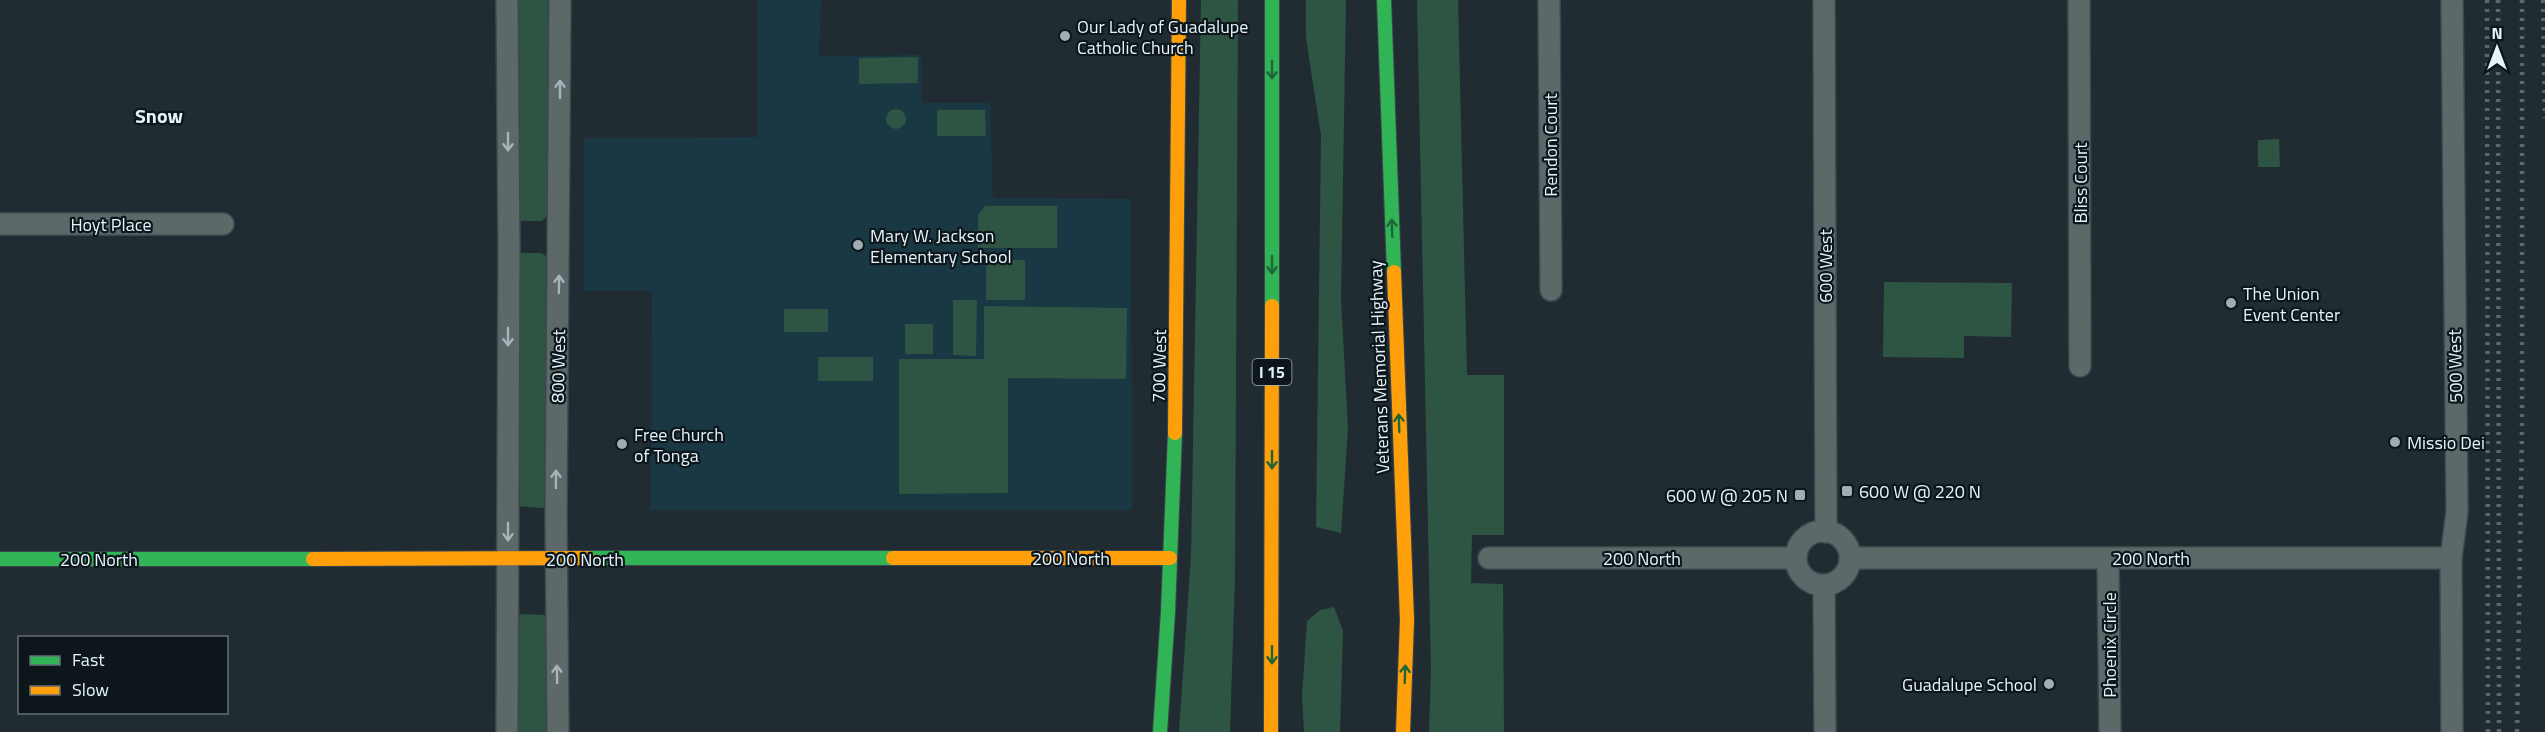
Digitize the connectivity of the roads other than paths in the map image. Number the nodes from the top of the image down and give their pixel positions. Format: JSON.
{"nodes":[{"id":1,"x":507,"y":0,"type":"edge"},
{"id":2,"x":560,"y":0,"type":"edge"},
{"id":3,"x":1179,"y":0,"type":"edge"},
{"id":4,"x":1549,"y":0,"type":"edge"},
{"id":5,"x":1824,"y":0,"type":"edge"},
{"id":6,"x":2079,"y":0,"type":"edge"},
{"id":7,"x":2452,"y":0,"type":"edge"},
{"id":8,"x":1272,"y":6,"type":"edge"},
{"id":9,"x":1384,"y":6,"type":"edge"},
{"id":10,"x":0,"y":224,"type":"edge"},
{"id":11,"x":223,"y":224,"type":"dead end"},
{"id":12,"x":1551,"y":290,"type":"dead end"},
{"id":13,"x":2080,"y":366,"type":"dead end"},
{"id":14,"x":1826,"y":532,"type":"junction"},
{"id":15,"x":1170,"y":558,"type":"junction"},
{"id":16,"x":1489,"y":558,"type":"dead end"},
{"id":17,"x":1796,"y":558,"type":"junction"},
{"id":18,"x":1850,"y":558,"type":"junction"},
{"id":19,"x":2108,"y":558,"type":"junction"},
{"id":20,"x":2451,"y":558,"type":"junction"},
{"id":21,"x":0,"y":559,"type":"edge"},
{"id":22,"x":508,"y":559,"type":"junction"},
{"id":23,"x":556,"y":559,"type":"junction"},
{"id":24,"x":1824,"y":585,"type":"junction"},
{"id":25,"x":507,"y":732,"type":"edge"},
{"id":26,"x":558,"y":732,"type":"edge"},
{"id":27,"x":1160,"y":732,"type":"edge"},
{"id":28,"x":1271,"y":732,"type":"edge"},
{"id":29,"x":1403,"y":732,"type":"edge"},
{"id":30,"x":1825,"y":732,"type":"edge"},
{"id":31,"x":2110,"y":732,"type":"edge"},
{"id":32,"x":2451,"y":732,"type":"edge"}],
"edges":[{"from":1,"to":22,"type":"street","one_way":true},
{"from":23,"to":2,"type":"street","name":"800 West","one_way":true},
{"from":3,"to":15,"type":"main road","name":"700 West"},
{"from":4,"to":12,"type":"street","name":"Rendon Court"},
{"from":5,"to":14,"type":"street","name":"600 West"},
{"from":6,"to":13,"type":"street","name":"Bliss Court"},
{"from":7,"to":20,"type":"street","name":"500 West"},
{"from":8,"to":28,"type":"main road","number":"I 15","one_way":true},
{"from":29,"to":9,"type":"main road","name":"Veterans Memorial Highway","one_way":true},
{"from":10,"to":11,"type":"street","name":"Hoyt Place"},
{"from":14,"to":17,"type":"street"},
{"from":14,"to":18,"type":"street"},
{"from":15,"to":23,"type":"main road","name":"200 North"},
{"from":15,"to":27,"type":"main road","name":"700 West"},
{"from":16,"to":17,"type":"street","name":"200 North"},
{"from":17,"to":24,"type":"street"},
{"from":18,"to":19,"type":"street","name":"200 North"},
{"from":18,"to":24,"type":"street"},
{"from":19,"to":20,"type":"street","name":"200 North"},
{"from":19,"to":31,"type":"street","name":"Phoenix Circle"},
{"from":20,"to":32,"type":"street","name":"500 West"},
{"from":21,"to":22,"type":"main road","name":"200 North"},
{"from":22,"to":23,"type":"main road","name":"200 North"},
{"from":22,"to":25,"type":"street"},
{"from":26,"to":23,"type":"street","name":"800 West","one_way":true},
{"from":24,"to":30,"type":"street"}]}
